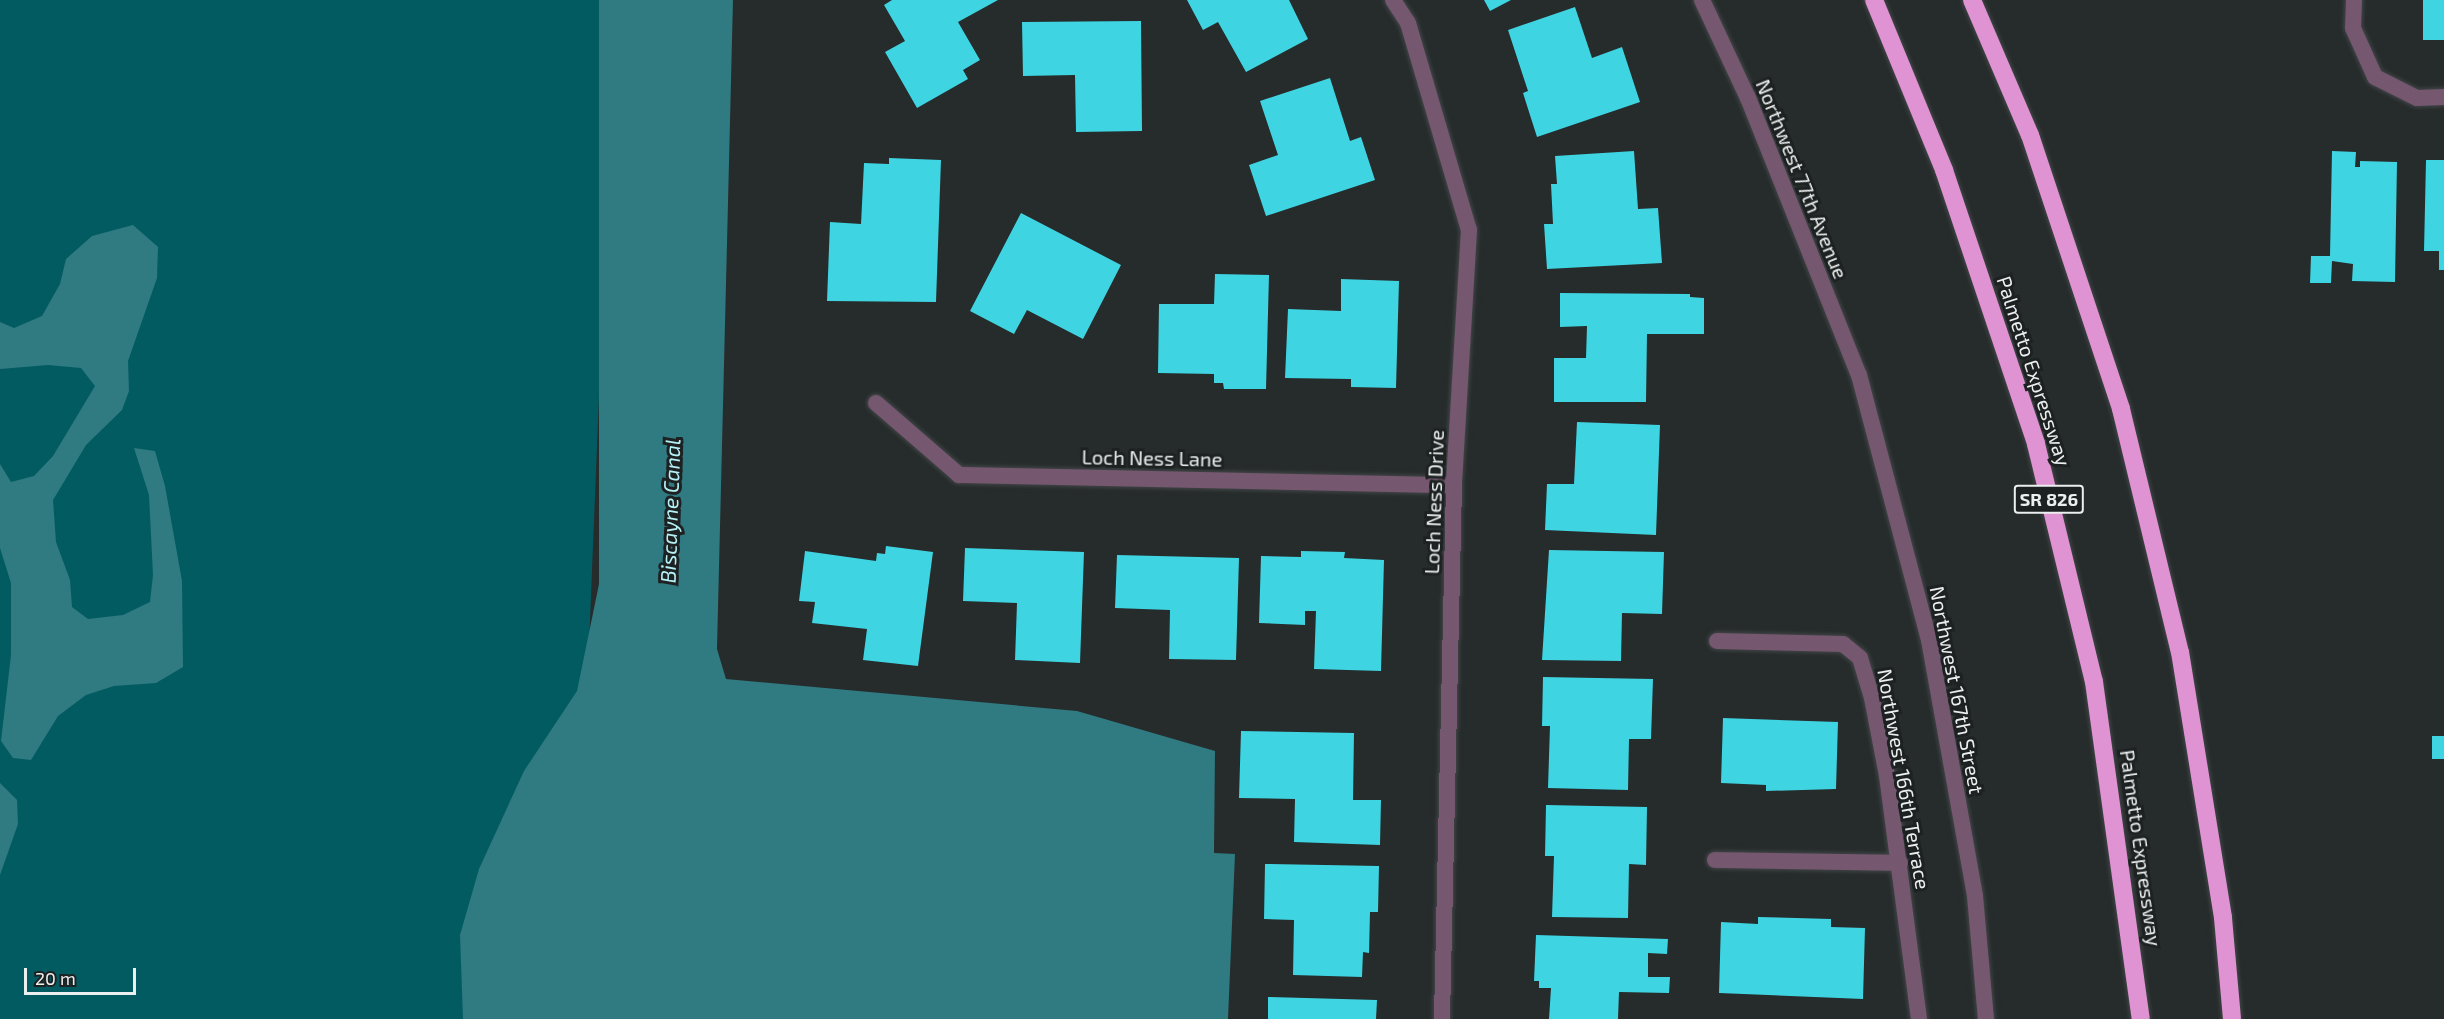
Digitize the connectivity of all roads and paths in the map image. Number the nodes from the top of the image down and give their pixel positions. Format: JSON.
{"nodes":[{"id":1,"x":1393,"y":0,"type":"edge"},
{"id":2,"x":1702,"y":0,"type":"edge"},
{"id":3,"x":1874,"y":0,"type":"edge"},
{"id":4,"x":1972,"y":0,"type":"edge"},
{"id":5,"x":2354,"y":0,"type":"edge"},
{"id":6,"x":2444,"y":98,"type":"edge"},
{"id":7,"x":1859,"y":375,"type":"joint"},
{"id":8,"x":876,"y":403,"type":"dead end"},
{"id":9,"x":1454,"y":485,"type":"junction"},
{"id":10,"x":1717,"y":641,"type":"dead end"},
{"id":11,"x":1715,"y":860,"type":"dead end"},
{"id":12,"x":1900,"y":863,"type":"junction"},
{"id":13,"x":1442,"y":1019,"type":"edge"},
{"id":14,"x":1920,"y":1019,"type":"edge"},
{"id":15,"x":1986,"y":1019,"type":"edge"},
{"id":16,"x":2141,"y":1019,"type":"edge"},
{"id":17,"x":2232,"y":1019,"type":"edge"}],
"edges":[{"from":1,"to":9,"type":"street","name":"Loch Ness Drive"},
{"from":2,"to":7,"type":"street","name":"Northwest 77th Avenue"},
{"from":3,"to":16,"type":"highway","name":"Palmetto Expressway","number":"SR 826"},
{"from":4,"to":17,"type":"highway"},
{"from":5,"to":6,"type":"street"},
{"from":7,"to":15,"type":"street","name":"Northwest 167th Street"},
{"from":8,"to":9,"type":"street","name":"Loch Ness Lane"},
{"from":9,"to":13,"type":"street","name":"Loch Ness Drive"},
{"from":10,"to":12,"type":"street","name":"Northwest 166th Terrace"},
{"from":11,"to":12,"type":"street"},
{"from":12,"to":14,"type":"street","name":"Northwest 166th Terrace"}]}
